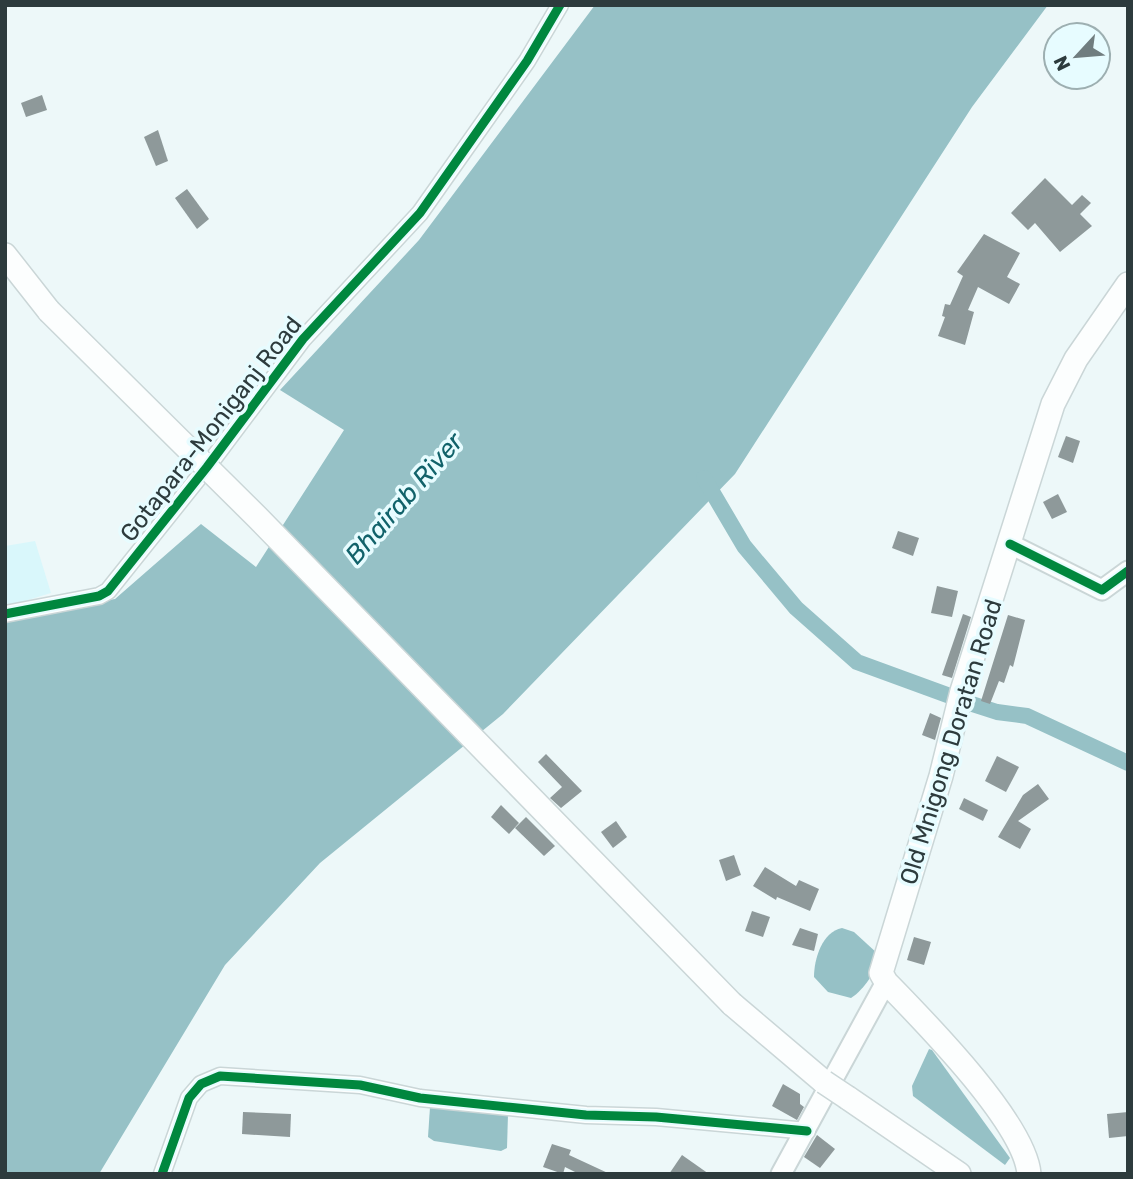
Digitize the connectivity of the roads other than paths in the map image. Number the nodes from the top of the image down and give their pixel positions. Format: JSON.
{"nodes":[{"id":1,"x":560,"y":5,"type":"edge"},
{"id":2,"x":5,"y":255,"type":"edge"},
{"id":3,"x":1128,"y":284,"type":"edge"},
{"id":4,"x":1010,"y":544,"type":"junction"},
{"id":5,"x":1128,"y":571,"type":"edge"},
{"id":6,"x":5,"y":614,"type":"edge"},
{"id":7,"x":886,"y":982,"type":"junction"},
{"id":8,"x":807,"y":1130,"type":"junction"},
{"id":9,"x":162,"y":1174,"type":"edge"},
{"id":10,"x":780,"y":1174,"type":"edge"},
{"id":11,"x":959,"y":1174,"type":"edge"},
{"id":12,"x":1029,"y":1174,"type":"edge"}],
"edges":[{"from":1,"to":6,"type":"street","name":"Gotapara-Moniganj Road"},
{"from":2,"to":11,"type":"main road","bridge":true},
{"from":3,"to":4,"type":"main road","name":"Old Mnigong Doratan Road"},
{"from":4,"to":5,"type":"street"},
{"from":4,"to":7,"type":"main road","name":"Old Mnigong Doratan Road"},
{"from":7,"to":8,"type":"street"},
{"from":7,"to":12,"type":"main road"},
{"from":8,"to":9,"type":"street"},
{"from":8,"to":10,"type":"street"}]}
